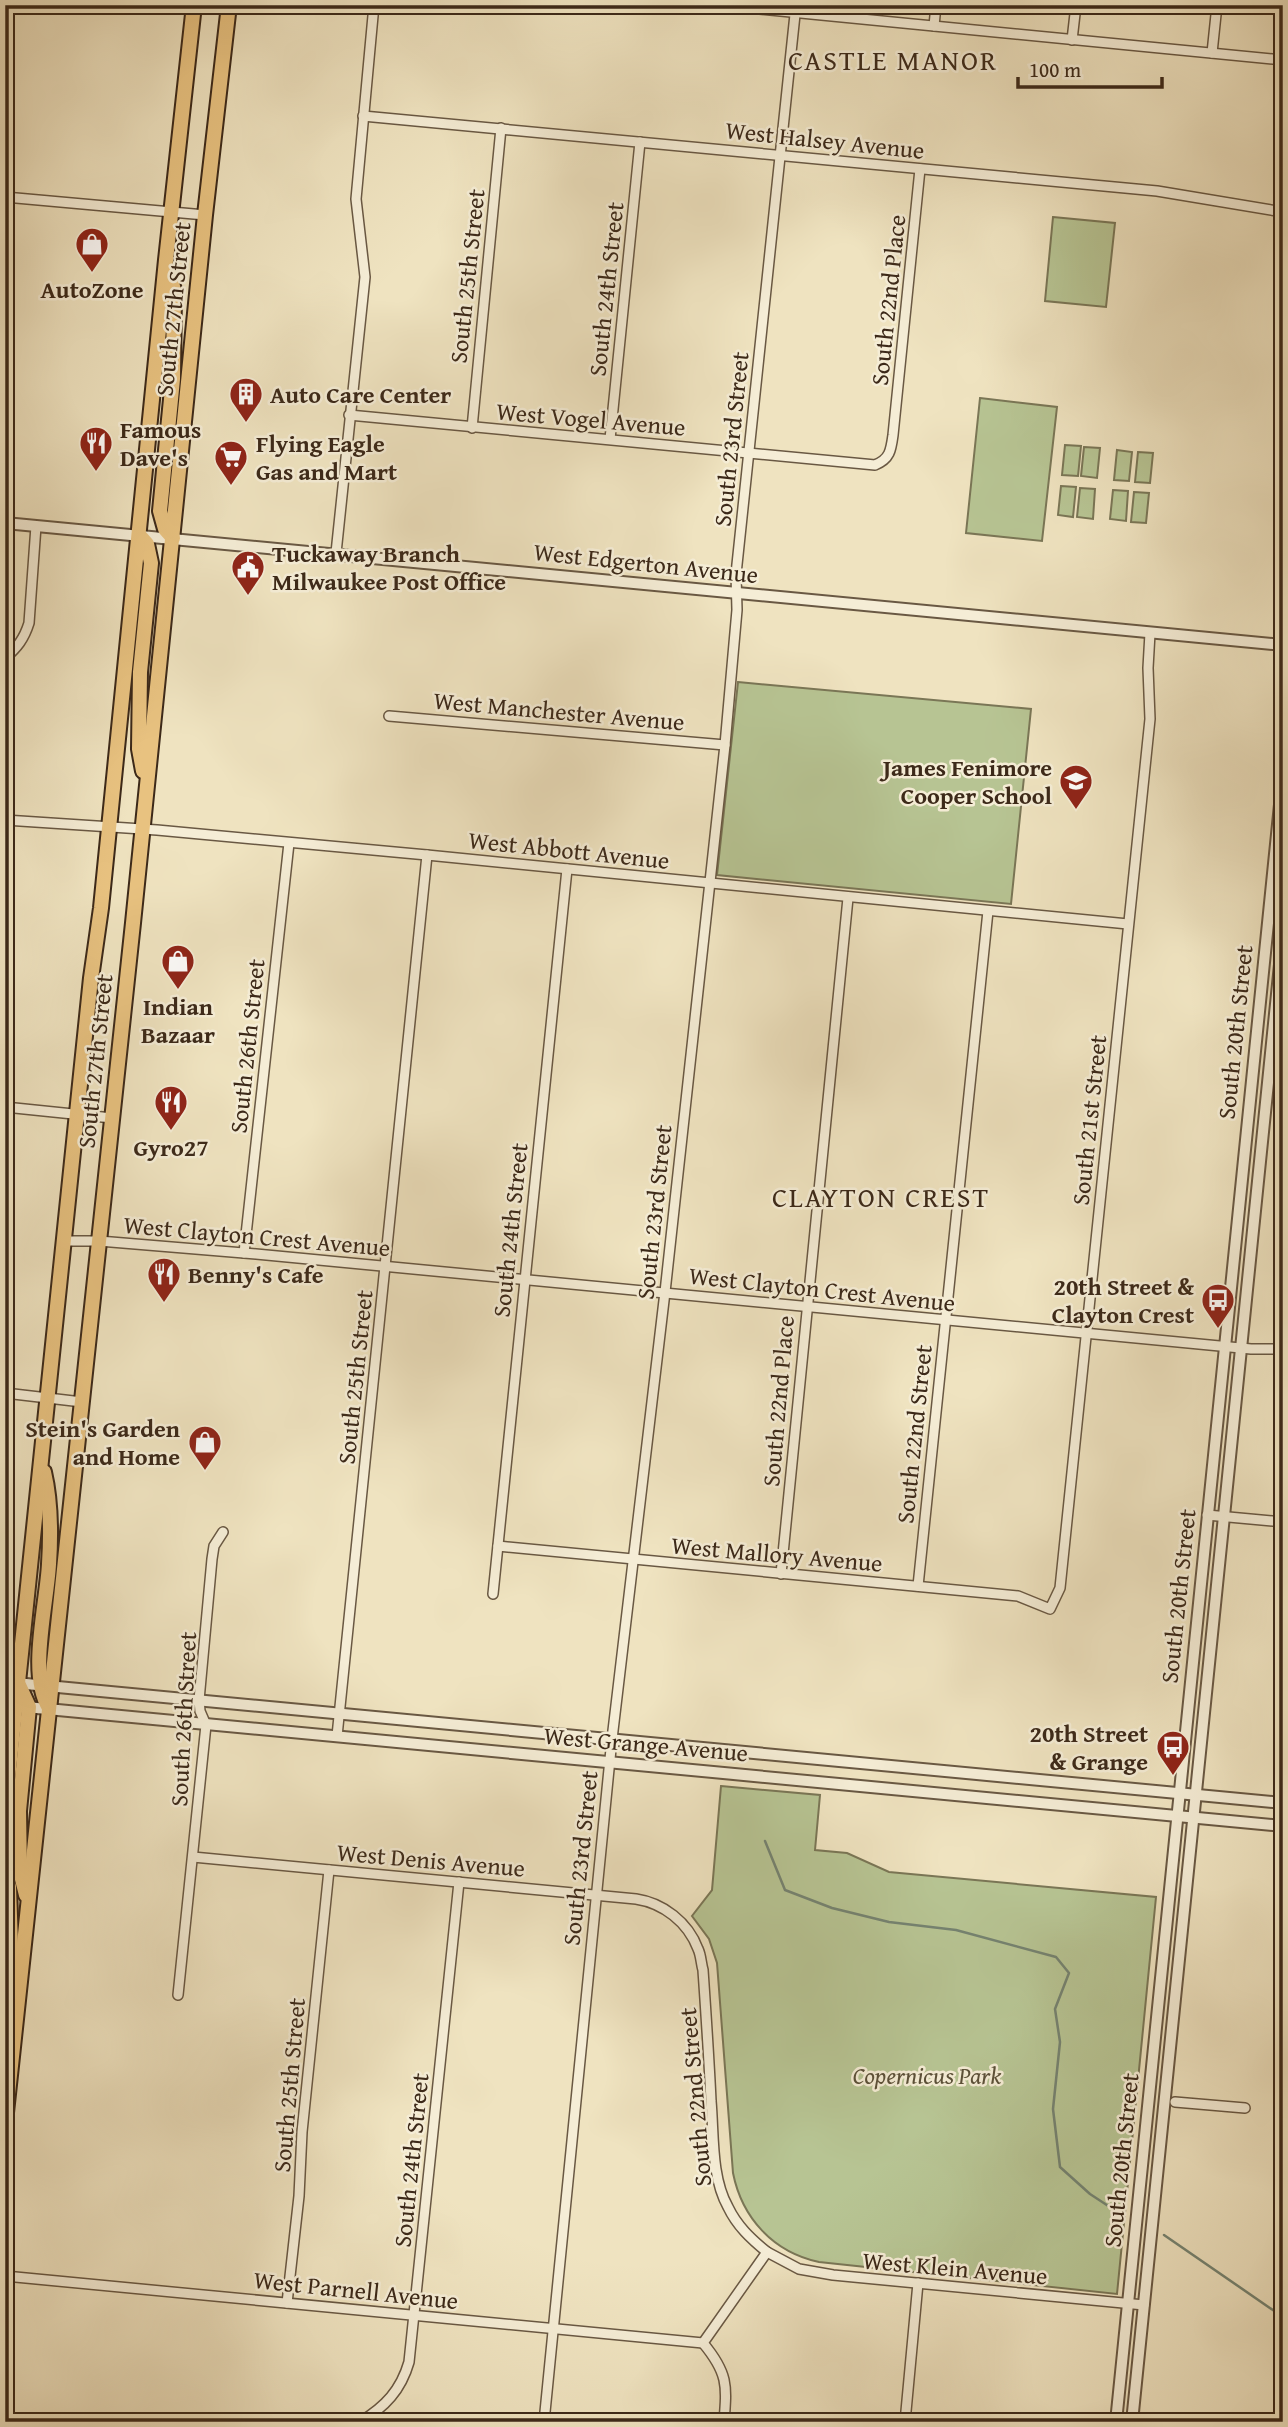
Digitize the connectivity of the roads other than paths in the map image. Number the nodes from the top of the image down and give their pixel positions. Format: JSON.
{"nodes":[{"id":1,"x":8,"y":5,"type":"edge"},
{"id":2,"x":194,"y":5,"type":"edge"},
{"id":3,"x":229,"y":5,"type":"edge"},
{"id":4,"x":374,"y":5,"type":"edge"},
{"id":5,"x":719,"y":5,"type":"edge"},
{"id":6,"x":936,"y":5,"type":"edge"},
{"id":7,"x":1076,"y":5,"type":"edge"},
{"id":8,"x":1217,"y":5,"type":"edge"},
{"id":9,"x":795,"y":9,"type":"edge"},
{"id":10,"x":934,"y":26,"type":"junction"},
{"id":11,"x":5,"y":32,"type":"edge"},
{"id":12,"x":1072,"y":40,"type":"junction"},
{"id":13,"x":1212,"y":53,"type":"junction"},
{"id":14,"x":1283,"y":60,"type":"edge"},
{"id":15,"x":363,"y":116,"type":"junction"},
{"id":16,"x":501,"y":128,"type":"junction"},
{"id":17,"x":640,"y":142,"type":"junction"},
{"id":18,"x":780,"y":155,"type":"junction"},
{"id":19,"x":920,"y":169,"type":"junction"},
{"id":20,"x":5,"y":197,"type":"edge"},
{"id":21,"x":172,"y":211,"type":"junction"},
{"id":22,"x":1283,"y":212,"type":"edge"},
{"id":23,"x":205,"y":215,"type":"junction"},
{"id":24,"x":166,"y":260,"type":"junction"},
{"id":25,"x":349,"y":415,"type":"junction"},
{"id":26,"x":472,"y":428,"type":"junction"},
{"id":27,"x":893,"y":435,"type":"joint"},
{"id":28,"x":610,"y":439,"type":"junction"},
{"id":29,"x":748,"y":453,"type":"junction"},
{"id":30,"x":5,"y":523,"type":"edge"},
{"id":31,"x":36,"y":526,"type":"junction"},
{"id":32,"x":139,"y":535,"type":"junction"},
{"id":33,"x":173,"y":538,"type":"junction"},
{"id":34,"x":336,"y":554,"type":"junction"},
{"id":35,"x":736,"y":593,"type":"junction"},
{"id":36,"x":1150,"y":633,"type":"junction"},
{"id":37,"x":1283,"y":645,"type":"edge"},
{"id":38,"x":5,"y":658,"type":"edge"},
{"id":39,"x":388,"y":716,"type":"dead end"},
{"id":40,"x":726,"y":745,"type":"junction"},
{"id":41,"x":1283,"y":775,"type":"edge"},
{"id":42,"x":146,"y":786,"type":"junction"},
{"id":43,"x":5,"y":820,"type":"edge"},
{"id":44,"x":108,"y":828,"type":"junction"},
{"id":45,"x":142,"y":829,"type":"junction"},
{"id":46,"x":289,"y":843,"type":"junction"},
{"id":47,"x":427,"y":855,"type":"junction"},
{"id":48,"x":567,"y":869,"type":"junction"},
{"id":49,"x":709,"y":884,"type":"junction"},
{"id":50,"x":848,"y":898,"type":"junction"},
{"id":51,"x":988,"y":911,"type":"junction"},
{"id":52,"x":1128,"y":924,"type":"junction"},
{"id":53,"x":1283,"y":935,"type":"edge"},
{"id":54,"x":5,"y":1107,"type":"edge"},
{"id":55,"x":77,"y":1114,"type":"junction"},
{"id":56,"x":112,"y":1118,"type":"junction"},
{"id":57,"x":65,"y":1241,"type":"junction"},
{"id":58,"x":99,"y":1241,"type":"junction"},
{"id":59,"x":244,"y":1253,"type":"junction"},
{"id":60,"x":385,"y":1268,"type":"junction"},
{"id":61,"x":524,"y":1280,"type":"junction"},
{"id":62,"x":665,"y":1292,"type":"junction"},
{"id":63,"x":806,"y":1306,"type":"junction"},
{"id":64,"x":945,"y":1320,"type":"junction"},
{"id":65,"x":1087,"y":1333,"type":"junction"},
{"id":66,"x":1224,"y":1347,"type":"junction"},
{"id":67,"x":1241,"y":1348,"type":"junction"},
{"id":68,"x":1283,"y":1349,"type":"edge"},
{"id":69,"x":5,"y":1393,"type":"edge"},
{"id":70,"x":48,"y":1398,"type":"junction"},
{"id":71,"x":82,"y":1402,"type":"junction"},
{"id":72,"x":42,"y":1461,"type":"junction"},
{"id":73,"x":1207,"y":1515,"type":"junction"},
{"id":74,"x":1223,"y":1517,"type":"junction"},
{"id":75,"x":1283,"y":1522,"type":"edge"},
{"id":76,"x":223,"y":1532,"type":"dead end"},
{"id":77,"x":498,"y":1546,"type":"junction"},
{"id":78,"x":633,"y":1560,"type":"junction"},
{"id":79,"x":781,"y":1574,"type":"junction"},
{"id":80,"x":918,"y":1586,"type":"junction"},
{"id":81,"x":493,"y":1594,"type":"dead end"},
{"id":82,"x":1050,"y":1609,"type":"joint"},
{"id":83,"x":12,"y":1682,"type":"edge"},
{"id":84,"x":46,"y":1685,"type":"junction"},
{"id":85,"x":117,"y":1692,"type":"junction"},
{"id":86,"x":199,"y":1700,"type":"junction"},
{"id":87,"x":17,"y":1706,"type":"edge"},
{"id":88,"x":49,"y":1709,"type":"junction"},
{"id":89,"x":340,"y":1713,"type":"junction"},
{"id":90,"x":114,"y":1715,"type":"junction"},
{"id":91,"x":206,"y":1725,"type":"junction"},
{"id":92,"x":547,"y":1733,"type":"junction"},
{"id":93,"x":337,"y":1736,"type":"junction"},
{"id":94,"x":612,"y":1739,"type":"junction"},
{"id":95,"x":672,"y":1745,"type":"junction"},
{"id":96,"x":544,"y":1755,"type":"junction"},
{"id":97,"x":610,"y":1761,"type":"junction"},
{"id":98,"x":899,"y":1766,"type":"junction"},
{"id":99,"x":669,"y":1767,"type":"junction"},
{"id":100,"x":1119,"y":1787,"type":"junction"},
{"id":101,"x":896,"y":1789,"type":"junction"},
{"id":102,"x":1179,"y":1793,"type":"junction"},
{"id":103,"x":1195,"y":1794,"type":"junction"},
{"id":104,"x":1262,"y":1801,"type":"junction"},
{"id":105,"x":1283,"y":1802,"type":"edge"},
{"id":106,"x":5,"y":1808,"type":"edge"},
{"id":107,"x":1116,"y":1810,"type":"junction"},
{"id":108,"x":1177,"y":1816,"type":"junction"},
{"id":109,"x":1193,"y":1817,"type":"junction"},
{"id":110,"x":1260,"y":1824,"type":"junction"},
{"id":111,"x":1283,"y":1826,"type":"edge"},
{"id":112,"x":193,"y":1857,"type":"junction"},
{"id":113,"x":329,"y":1870,"type":"junction"},
{"id":114,"x":5,"y":1875,"type":"edge"},
{"id":115,"x":459,"y":1882,"type":"junction"},
{"id":116,"x":595,"y":1895,"type":"junction"},
{"id":117,"x":28,"y":1907,"type":"junction"},
{"id":118,"x":665,"y":1907,"type":"joint"},
{"id":119,"x":178,"y":1995,"type":"dead end"},
{"id":120,"x":19,"y":1997,"type":"junction"},
{"id":121,"x":1175,"y":2102,"type":"dead end"},
{"id":122,"x":1245,"y":2108,"type":"dead end"},
{"id":123,"x":5,"y":2122,"type":"edge"},
{"id":124,"x":767,"y":2252,"type":"junction"},
{"id":125,"x":5,"y":2276,"type":"edge"},
{"id":126,"x":918,"y":2283,"type":"junction"},
{"id":127,"x":287,"y":2303,"type":"junction"},
{"id":128,"x":1128,"y":2304,"type":"junction"},
{"id":129,"x":1144,"y":2305,"type":"junction"},
{"id":130,"x":415,"y":2316,"type":"junction"},
{"id":131,"x":554,"y":2328,"type":"junction"},
{"id":132,"x":704,"y":2343,"type":"junction"},
{"id":133,"x":360,"y":2422,"type":"edge"},
{"id":134,"x":544,"y":2422,"type":"edge"},
{"id":135,"x":724,"y":2422,"type":"edge"},
{"id":136,"x":905,"y":2422,"type":"edge"},
{"id":137,"x":1116,"y":2422,"type":"edge"},
{"id":138,"x":1132,"y":2422,"type":"edge"}],
"edges":[{"from":1,"to":11,"type":"street"},
{"from":2,"to":21,"type":"main road","name":"South 27th Street"},
{"from":3,"to":23,"type":"main road","name":"South 27th Street"},
{"from":4,"to":15,"type":"street"},
{"from":5,"to":9,"type":"street"},
{"from":6,"to":10,"type":"street"},
{"from":7,"to":12,"type":"street"},
{"from":8,"to":13,"type":"street"},
{"from":9,"to":10,"type":"street"},
{"from":9,"to":18,"type":"street","name":"South 23rd Street"},
{"from":10,"to":12,"type":"street"},
{"from":12,"to":13,"type":"street"},
{"from":13,"to":14,"type":"street"},
{"from":15,"to":16,"type":"street","name":"West Halsey Avenue"},
{"from":15,"to":25,"type":"street"},
{"from":16,"to":17,"type":"street","name":"West Halsey Avenue"},
{"from":16,"to":26,"type":"street","name":"South 25th Street"},
{"from":17,"to":18,"type":"street","name":"West Halsey Avenue"},
{"from":17,"to":28,"type":"street","name":"South 24th Street"},
{"from":18,"to":19,"type":"street","name":"West Halsey Avenue"},
{"from":18,"to":29,"type":"street","name":"South 23rd Street"},
{"from":19,"to":22,"type":"street","name":"West Halsey Avenue"},
{"from":19,"to":27,"type":"street","name":"South 22nd Place"},
{"from":20,"to":21,"type":"street"},
{"from":21,"to":23,"type":"street"},
{"from":21,"to":24,"type":"main road","name":"South 27th Street"},
{"from":23,"to":33,"type":"main road","name":"South 27th Street"},
{"from":24,"to":32,"type":"main road","name":"South 27th Street"},
{"from":24,"to":33,"type":"main road"},
{"from":25,"to":26,"type":"street","name":"West Vogel Avenue"},
{"from":25,"to":34,"type":"street"},
{"from":26,"to":28,"type":"street","name":"West Vogel Avenue"},
{"from":27,"to":29,"type":"street","name":"West Vogel Avenue"},
{"from":28,"to":29,"type":"street","name":"West Vogel Avenue"},
{"from":29,"to":35,"type":"street","name":"South 23rd Street"},
{"from":30,"to":31,"type":"street","name":"West Edgerton Avenue"},
{"from":31,"to":32,"type":"street","name":"West Edgerton Avenue"},
{"from":31,"to":38,"type":"street"},
{"from":32,"to":33,"type":"street","name":"West Edgerton Avenue"},
{"from":32,"to":42,"type":"main road"},
{"from":32,"to":44,"type":"main road","name":"South 27th Street"},
{"from":33,"to":34,"type":"street","name":"West Edgerton Avenue"},
{"from":33,"to":42,"type":"main road","name":"South 27th Street"},
{"from":34,"to":35,"type":"street","name":"West Edgerton Avenue"},
{"from":35,"to":36,"type":"street","name":"West Edgerton Avenue"},
{"from":35,"to":40,"type":"street","name":"South 23rd Street"},
{"from":36,"to":37,"type":"street","name":"West Edgerton Avenue"},
{"from":36,"to":52,"type":"street","name":"South 21st Street"},
{"from":39,"to":40,"type":"street","name":"West Manchester Avenue"},
{"from":40,"to":49,"type":"street","name":"South 23rd Street"},
{"from":41,"to":66,"type":"street","name":"South 20th Street"},
{"from":42,"to":45,"type":"main road","name":"South 27th Street"},
{"from":43,"to":44,"type":"street","name":"West Abbott Avenue"},
{"from":44,"to":45,"type":"street","name":"West Abbott Avenue"},
{"from":44,"to":55,"type":"main road","name":"South 27th Street"},
{"from":45,"to":46,"type":"street","name":"West Abbott Avenue"},
{"from":45,"to":56,"type":"main road","name":"South 27th Street"},
{"from":46,"to":47,"type":"street","name":"West Abbott Avenue"},
{"from":46,"to":59,"type":"street","name":"South 26th Street"},
{"from":47,"to":48,"type":"street","name":"West Abbott Avenue"},
{"from":47,"to":60,"type":"street","name":"South 25th Street"},
{"from":48,"to":49,"type":"street","name":"West Abbott Avenue"},
{"from":48,"to":61,"type":"street","name":"South 24th Street"},
{"from":49,"to":50,"type":"street","name":"West Abbott Avenue"},
{"from":49,"to":62,"type":"street","name":"South 23rd Street"},
{"from":50,"to":51,"type":"street","name":"West Abbott Avenue"},
{"from":50,"to":63,"type":"street","name":"South 22nd Place"},
{"from":51,"to":52,"type":"street","name":"West Abbott Avenue"},
{"from":51,"to":64,"type":"street","name":"South 22nd Street"},
{"from":52,"to":65,"type":"street","name":"South 21st Street"},
{"from":53,"to":67,"type":"street","name":"South 20th Street"},
{"from":54,"to":55,"type":"street"},
{"from":55,"to":56,"type":"street"},
{"from":55,"to":57,"type":"main road","name":"South 27th Street"},
{"from":56,"to":58,"type":"main road","name":"South 27th Street"},
{"from":57,"to":58,"type":"street","name":"West Clayton Crest Avenue"},
{"from":57,"to":70,"type":"main road","name":"South 27th Street"},
{"from":58,"to":59,"type":"street","name":"West Clayton Crest Avenue"},
{"from":58,"to":71,"type":"main road","name":"South 27th Street"},
{"from":59,"to":60,"type":"street","name":"West Clayton Crest Avenue"},
{"from":60,"to":61,"type":"street","name":"West Clayton Crest Avenue"},
{"from":60,"to":89,"type":"street","name":"South 25th Street"},
{"from":61,"to":62,"type":"street","name":"West Clayton Crest Avenue"},
{"from":61,"to":77,"type":"street","name":"South 24th Street"},
{"from":62,"to":63,"type":"street","name":"West Clayton Crest Avenue"},
{"from":62,"to":78,"type":"street","name":"South 23rd Street"},
{"from":63,"to":64,"type":"street","name":"West Clayton Crest Avenue"},
{"from":63,"to":79,"type":"street","name":"South 22nd Place"},
{"from":64,"to":65,"type":"street","name":"West Clayton Crest Avenue"},
{"from":64,"to":80,"type":"street","name":"South 22nd Street"},
{"from":65,"to":66,"type":"street","name":"West Clayton Crest Avenue"},
{"from":65,"to":82,"type":"street","name":"South 21st Street"},
{"from":66,"to":67,"type":"street","name":"West Clayton Crest Avenue"},
{"from":66,"to":73,"type":"street","name":"South 20th Street"},
{"from":67,"to":68,"type":"street","name":"West Clayton Crest Avenue"},
{"from":67,"to":74,"type":"street","name":"South 20th Street"},
{"from":69,"to":70,"type":"street"},
{"from":70,"to":71,"type":"street"},
{"from":70,"to":72,"type":"main road","name":"South 27th Street"},
{"from":71,"to":84,"type":"main road","name":"South 27th Street"},
{"from":72,"to":83,"type":"main road","name":"South 27th Street"},
{"from":72,"to":84,"type":"main road"},
{"from":73,"to":74,"type":"street"},
{"from":73,"to":102,"type":"street","name":"South 20th Street"},
{"from":74,"to":75,"type":"street"},
{"from":74,"to":103,"type":"street","name":"South 20th Street"},
{"from":76,"to":86,"type":"street","name":"South 26th Street"},
{"from":77,"to":78,"type":"street","name":"West Mallory Avenue"},
{"from":77,"to":81,"type":"street","name":"South 24th Street"},
{"from":78,"to":79,"type":"street","name":"West Mallory Avenue"},
{"from":78,"to":94,"type":"street","name":"South 23rd Street"},
{"from":79,"to":80,"type":"street","name":"West Mallory Avenue"},
{"from":80,"to":82,"type":"street","name":"West Mallory Avenue"},
{"from":83,"to":84,"type":"street","name":"West Grange Avenue"},
{"from":83,"to":87,"type":"main road"},
{"from":84,"to":85,"type":"street","name":"West Grange Avenue"},
{"from":84,"to":88,"type":"main road","name":"South 27th Street"},
{"from":85,"to":86,"type":"street","name":"West Grange Avenue"},
{"from":85,"to":90,"type":"street"},
{"from":86,"to":89,"type":"street","name":"West Grange Avenue"},
{"from":86,"to":91,"type":"street","name":"South 26th Street"},
{"from":87,"to":88,"type":"street","name":"West Grange Avenue"},
{"from":87,"to":106,"type":"main road"},
{"from":87,"to":117,"type":"main road"},
{"from":88,"to":90,"type":"street","name":"West Grange Avenue"},
{"from":88,"to":117,"type":"main road","name":"South 27th Street"},
{"from":89,"to":92,"type":"street","name":"West Grange Avenue"},
{"from":89,"to":93,"type":"street","name":"South 25th Street"},
{"from":90,"to":91,"type":"street","name":"West Grange Avenue"},
{"from":91,"to":93,"type":"street","name":"West Grange Avenue"},
{"from":91,"to":112,"type":"street","name":"South 26th Street"},
{"from":92,"to":94,"type":"street","name":"West Grange Avenue"},
{"from":92,"to":96,"type":"street"},
{"from":93,"to":96,"type":"street","name":"West Grange Avenue"},
{"from":94,"to":95,"type":"street","name":"West Grange Avenue"},
{"from":94,"to":97,"type":"street","name":"South 23rd Street"},
{"from":95,"to":98,"type":"street","name":"West Grange Avenue"},
{"from":95,"to":99,"type":"street"},
{"from":96,"to":97,"type":"street","name":"West Grange Avenue"},
{"from":97,"to":99,"type":"street","name":"West Grange Avenue"},
{"from":97,"to":116,"type":"street","name":"South 23rd Street"},
{"from":98,"to":100,"type":"street","name":"West Grange Avenue"},
{"from":98,"to":101,"type":"street"},
{"from":99,"to":101,"type":"street","name":"West Grange Avenue"},
{"from":100,"to":102,"type":"street","name":"West Grange Avenue"},
{"from":100,"to":107,"type":"street"},
{"from":101,"to":107,"type":"street","name":"West Grange Avenue"},
{"from":102,"to":103,"type":"street","name":"West Grange Avenue"},
{"from":102,"to":108,"type":"street","name":"South 20th Street"},
{"from":103,"to":104,"type":"street","name":"West Grange Avenue"},
{"from":103,"to":109,"type":"street","name":"South 20th Street"},
{"from":104,"to":105,"type":"street","name":"West Grange Avenue"},
{"from":104,"to":110,"type":"street"},
{"from":107,"to":108,"type":"street","name":"West Grange Avenue"},
{"from":108,"to":109,"type":"street","name":"West Grange Avenue"},
{"from":108,"to":128,"type":"street","name":"South 20th Street"},
{"from":109,"to":110,"type":"street","name":"West Grange Avenue"},
{"from":109,"to":129,"type":"street","name":"South 20th Street"},
{"from":110,"to":111,"type":"street","name":"West Grange Avenue"},
{"from":112,"to":113,"type":"street","name":"West Denis Avenue"},
{"from":112,"to":119,"type":"street","name":"South 26th Street"},
{"from":113,"to":115,"type":"street","name":"West Denis Avenue"},
{"from":113,"to":127,"type":"street","name":"South 25th Street"},
{"from":114,"to":120,"type":"main road"},
{"from":115,"to":116,"type":"street","name":"West Denis Avenue"},
{"from":115,"to":130,"type":"street","name":"South 24th Street"},
{"from":116,"to":118,"type":"street","name":"West Denis Avenue"},
{"from":116,"to":131,"type":"street","name":"South 23rd Street"},
{"from":117,"to":120,"type":"main road","name":"South 27th Street"},
{"from":118,"to":124,"type":"street","name":"South 22nd Street"},
{"from":120,"to":123,"type":"main road","name":"South 27th Street"},
{"from":121,"to":122,"type":"street"},
{"from":124,"to":126,"type":"street","name":"West Klein Avenue"},
{"from":124,"to":132,"type":"street"},
{"from":125,"to":127,"type":"street","name":"West Parnell Avenue"},
{"from":126,"to":128,"type":"street","name":"West Klein Avenue"},
{"from":126,"to":136,"type":"street"},
{"from":127,"to":130,"type":"street","name":"West Parnell Avenue"},
{"from":128,"to":129,"type":"street","name":"West Klein Avenue"},
{"from":128,"to":137,"type":"street","name":"South 20th Street"},
{"from":129,"to":138,"type":"street","name":"South 20th Street"},
{"from":130,"to":131,"type":"street","name":"West Parnell Avenue"},
{"from":130,"to":133,"type":"street","name":"South 24th Street"},
{"from":131,"to":132,"type":"street","name":"West Parnell Avenue"},
{"from":131,"to":134,"type":"street","name":"South 23rd Street"},
{"from":132,"to":135,"type":"street"}]}
